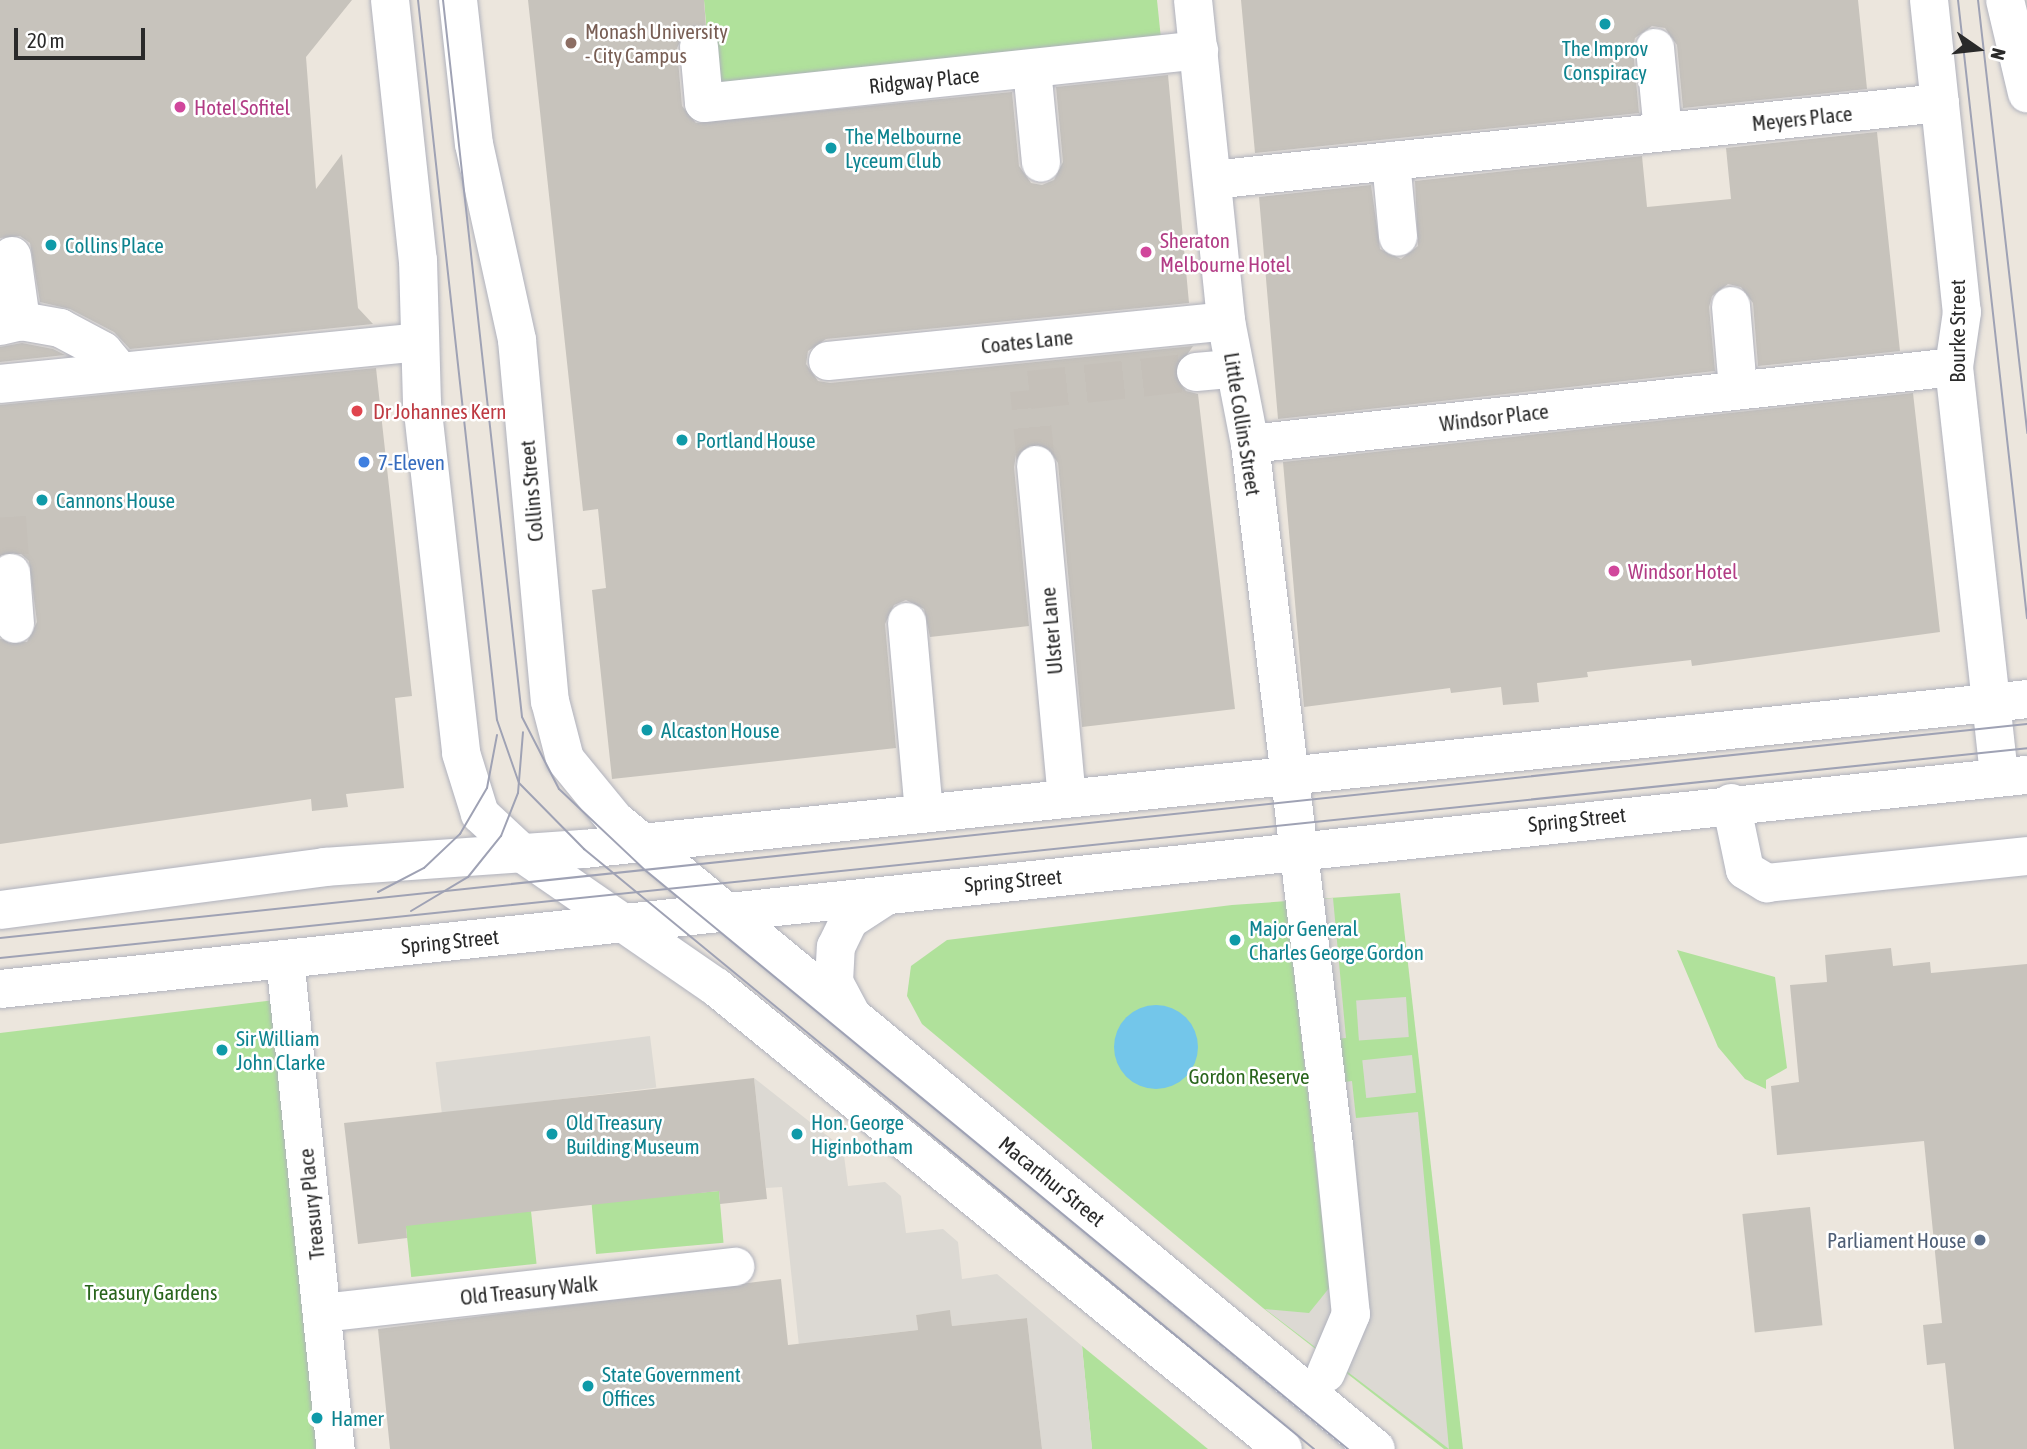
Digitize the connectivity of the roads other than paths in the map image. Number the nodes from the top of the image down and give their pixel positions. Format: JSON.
{"nodes":[{"id":1,"x":390,"y":0,"type":"edge"},
{"id":2,"x":458,"y":0,"type":"edge"},
{"id":3,"x":1193,"y":0,"type":"edge"},
{"id":4,"x":1929,"y":0,"type":"edge"},
{"id":5,"x":2005,"y":0,"type":"edge"},
{"id":6,"x":699,"y":47,"type":"dead end"},
{"id":7,"x":1655,"y":48,"type":"dead end"},
{"id":8,"x":1199,"y":50,"type":"junction"},
{"id":9,"x":1032,"y":69,"type":"junction"},
{"id":10,"x":2027,"y":93,"type":"edge"},
{"id":11,"x":1940,"y":103,"type":"junction"},
{"id":12,"x":1664,"y":132,"type":"junction"},
{"id":13,"x":1391,"y":161,"type":"junction"},
{"id":14,"x":1041,"y":163,"type":"dead end"},
{"id":15,"x":1212,"y":180,"type":"junction"},
{"id":16,"x":1398,"y":237,"type":"dead end"},
{"id":17,"x":12,"y":256,"type":"dead end"},
{"id":18,"x":1731,"y":306,"type":"dead end"},
{"id":19,"x":1226,"y":321,"type":"junction"},
{"id":20,"x":11,"y":324,"type":"edge"},
{"id":21,"x":418,"y":342,"type":"junction"},
{"id":22,"x":828,"y":361,"type":"dead end"},
{"id":23,"x":1954,"y":366,"type":"junction"},
{"id":24,"x":1234,"y":369,"type":"junction"},
{"id":25,"x":120,"y":371,"type":"junction"},
{"id":26,"x":1196,"y":372,"type":"tunnel mouth"},
{"id":27,"x":0,"y":384,"type":"edge"},
{"id":28,"x":1738,"y":389,"type":"junction"},
{"id":29,"x":1250,"y":444,"type":"junction"},
{"id":30,"x":1036,"y":465,"type":"tunnel mouth"},
{"id":31,"x":8,"y":581,"type":"tunnel mouth"},
{"id":32,"x":907,"y":622,"type":"dead end"},
{"id":33,"x":15,"y":624,"type":"dead end"},
{"id":34,"x":2009,"y":701,"type":"edge"},
{"id":35,"x":459,"y":735,"type":"junction"},
{"id":36,"x":1290,"y":774,"type":"junction"},
{"id":37,"x":2013,"y":776,"type":"edge"},
{"id":38,"x":1067,"y":797,"type":"junction"},
{"id":39,"x":1731,"y":803,"type":"junction"},
{"id":40,"x":925,"y":813,"type":"junction"},
{"id":41,"x":642,"y":842,"type":"junction"},
{"id":42,"x":1299,"y":847,"type":"junction"},
{"id":43,"x":523,"y":854,"type":"junction"},
{"id":44,"x":2027,"y":856,"type":"edge"},
{"id":45,"x":426,"y":860,"type":"junction"},
{"id":46,"x":908,"y":890,"type":"junction"},
{"id":47,"x":0,"y":910,"type":"edge"},
{"id":48,"x":728,"y":913,"type":"junction"},
{"id":49,"x":629,"y":926,"type":"junction"},
{"id":50,"x":285,"y":959,"type":"junction"},
{"id":51,"x":0,"y":989,"type":"edge"},
{"id":52,"x":853,"y":1017,"type":"junction"},
{"id":53,"x":735,"y":1267,"type":"dead end"},
{"id":54,"x":322,"y":1313,"type":"junction"},
{"id":55,"x":1326,"y":1373,"type":"dead end"},
{"id":56,"x":336,"y":1449,"type":"edge"},
{"id":57,"x":1283,"y":1449,"type":"edge"},
{"id":58,"x":1376,"y":1449,"type":"edge"}],
"edges":[{"from":1,"to":21,"type":"street"},
{"from":2,"to":41,"type":"street","name":"Collins Street"},
{"from":3,"to":8,"type":"street","name":"Little Collins Street"},
{"from":4,"to":11,"type":"street","name":"Bourke Street"},
{"from":5,"to":10,"type":"street"},
{"from":6,"to":9,"type":"street","name":"Ridgway Place"},
{"from":7,"to":12,"type":"street"},
{"from":8,"to":9,"type":"street","name":"Ridgway Place"},
{"from":8,"to":15,"type":"street","name":"Little Collins Street"},
{"from":9,"to":14,"type":"street"},
{"from":11,"to":12,"type":"street","name":"Meyers Place"},
{"from":11,"to":23,"type":"street","name":"Bourke Street"},
{"from":12,"to":13,"type":"street","name":"Meyers Place"},
{"from":13,"to":15,"type":"street","name":"Meyers Place"},
{"from":13,"to":16,"type":"street"},
{"from":15,"to":19,"type":"street","name":"Little Collins Street"},
{"from":17,"to":20,"type":"street"},
{"from":18,"to":28,"type":"street"},
{"from":19,"to":22,"type":"street","name":"Coates Lane"},
{"from":19,"to":24,"type":"street","name":"Little Collins Street"},
{"from":20,"to":25,"type":"street"},
{"from":21,"to":25,"type":"street"},
{"from":21,"to":35,"type":"street"},
{"from":23,"to":28,"type":"street","name":"Windsor Place"},
{"from":23,"to":34,"type":"street","name":"Bourke Street"},
{"from":24,"to":26,"type":"street"},
{"from":24,"to":29,"type":"street","name":"Little Collins Street"},
{"from":25,"to":27,"type":"street"},
{"from":28,"to":29,"type":"street","name":"Windsor Place"},
{"from":29,"to":36,"type":"street","name":"Little Collins Street"},
{"from":30,"to":38,"type":"street","name":"Ulster Lane"},
{"from":31,"to":33,"type":"street"},
{"from":32,"to":40,"type":"street"},
{"from":34,"to":36,"type":"street"},
{"from":34,"to":37,"type":"street","name":"Bourke Street"},
{"from":35,"to":43,"type":"street"},
{"from":35,"to":45,"type":"street"},
{"from":36,"to":38,"type":"street"},
{"from":36,"to":42,"type":"street","name":"Little Collins Street"},
{"from":37,"to":39,"type":"street","name":"Spring Street"},
{"from":38,"to":40,"type":"street"},
{"from":39,"to":42,"type":"street","name":"Spring Street"},
{"from":39,"to":44,"type":"street"},
{"from":40,"to":41,"type":"street"},
{"from":41,"to":43,"type":"street"},
{"from":41,"to":48,"type":"street","name":"Collins Street"},
{"from":42,"to":46,"type":"street","name":"Spring Street"},
{"from":42,"to":55,"type":"street","name":"Little Collins Street"},
{"from":43,"to":45,"type":"street"},
{"from":43,"to":49,"type":"street"},
{"from":45,"to":47,"type":"street"},
{"from":46,"to":48,"type":"street","name":"Spring Street"},
{"from":46,"to":52,"type":"street"},
{"from":48,"to":49,"type":"street","name":"Spring Street"},
{"from":48,"to":52,"type":"street","name":"Macarthur Street"},
{"from":49,"to":50,"type":"street","name":"Spring Street"},
{"from":49,"to":57,"type":"street"},
{"from":50,"to":51,"type":"street","name":"Spring Street"},
{"from":50,"to":54,"type":"street","name":"Treasury Place"},
{"from":52,"to":58,"type":"street","name":"Macarthur Street"},
{"from":53,"to":54,"type":"street","name":"Old Treasury Walk"},
{"from":54,"to":56,"type":"street","name":"Treasury Place"}]}
